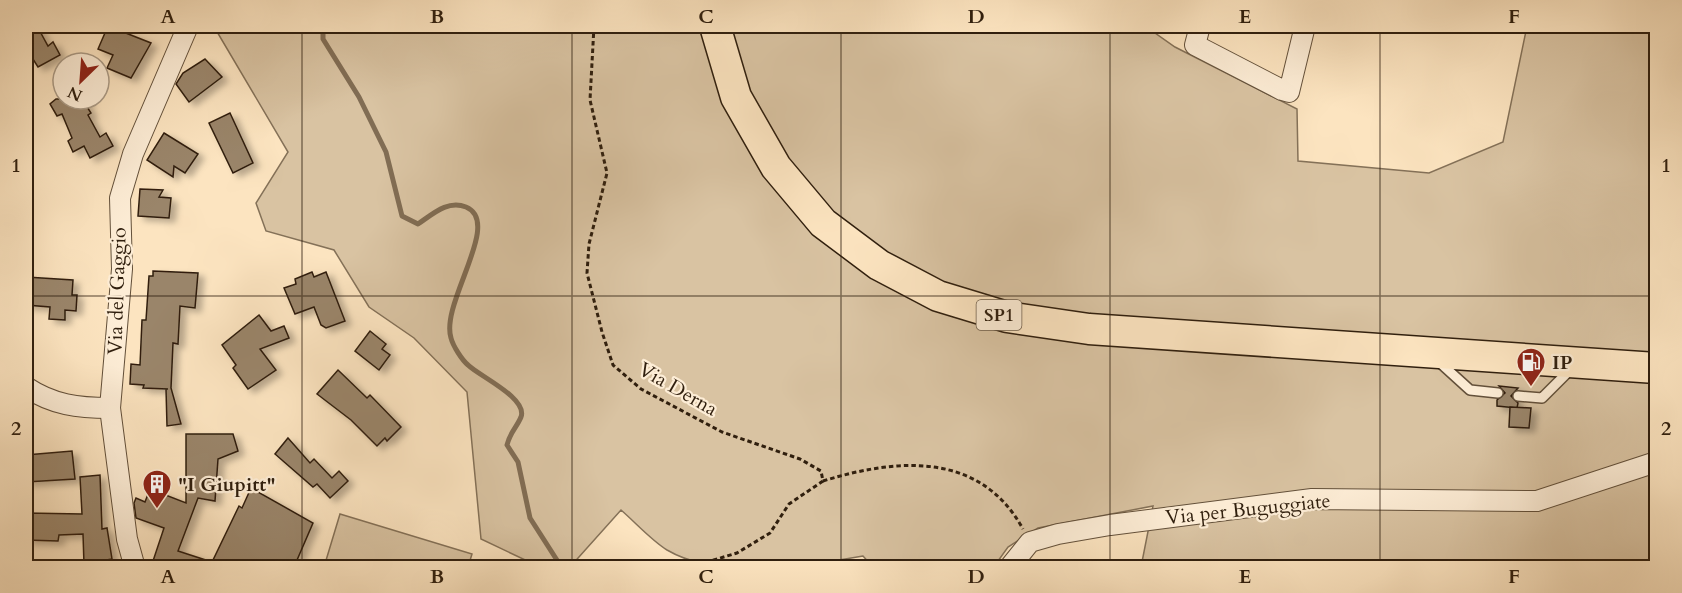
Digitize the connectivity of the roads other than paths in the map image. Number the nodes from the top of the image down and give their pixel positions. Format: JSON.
{"nodes":[{"id":1,"x":188,"y":26,"type":"edge"},
{"id":2,"x":715,"y":26,"type":"edge"},
{"id":3,"x":1200,"y":26,"type":"edge"},
{"id":4,"x":1305,"y":26,"type":"edge"},
{"id":5,"x":1426,"y":351,"type":"junction"},
{"id":6,"x":1579,"y":362,"type":"junction"},
{"id":7,"x":1656,"y":368,"type":"edge"},
{"id":8,"x":26,"y":387,"type":"edge"},
{"id":9,"x":1498,"y":393,"type":"dead end"},
{"id":10,"x":1518,"y":396,"type":"dead end"},
{"id":11,"x":111,"y":408,"type":"junction"},
{"id":12,"x":1656,"y":462,"type":"edge"},
{"id":13,"x":135,"y":567,"type":"edge"},
{"id":14,"x":1009,"y":567,"type":"edge"}],
"edges":[{"from":1,"to":11,"type":"street","name":"Via del Gaggio"},
{"from":2,"to":5,"type":"main road","number":"SP1"},
{"from":3,"to":4,"type":"street"},
{"from":5,"to":6,"type":"main road","number":"SP1"},
{"from":5,"to":9,"type":"lane"},
{"from":6,"to":7,"type":"main road","number":"SP1"},
{"from":6,"to":10,"type":"lane"},
{"from":8,"to":11,"type":"street"},
{"from":11,"to":13,"type":"street","name":"Via del Gaggio"},
{"from":12,"to":14,"type":"street","name":"Via per Buguggiate"}]}
